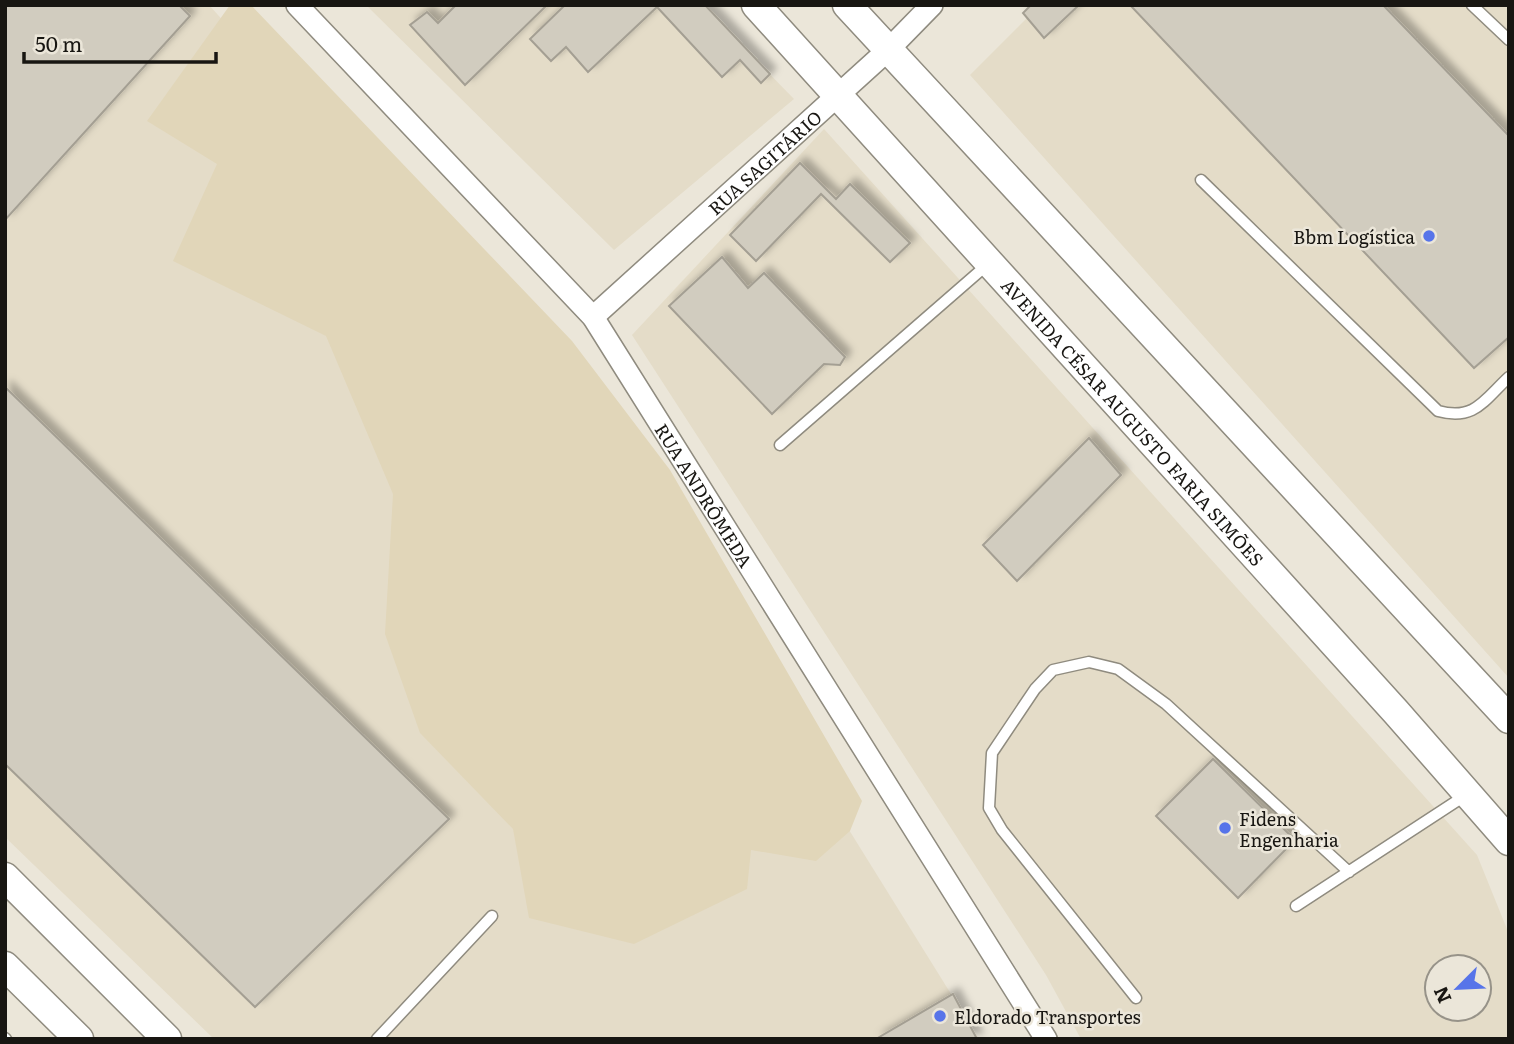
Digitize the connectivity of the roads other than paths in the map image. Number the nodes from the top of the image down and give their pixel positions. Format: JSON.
{"nodes":[{"id":1,"x":297,"y":5,"type":"edge"},
{"id":2,"x":756,"y":5,"type":"edge"},
{"id":3,"x":846,"y":5,"type":"edge"},
{"id":4,"x":932,"y":5,"type":"edge"},
{"id":5,"x":1472,"y":5,"type":"edge"},
{"id":6,"x":1509,"y":40,"type":"edge"},
{"id":7,"x":889,"y":49,"type":"junction"},
{"id":8,"x":838,"y":95,"type":"junction"},
{"id":9,"x":1201,"y":180,"type":"dead end"},
{"id":10,"x":990,"y":262,"type":"junction"},
{"id":11,"x":593,"y":317,"type":"junction"},
{"id":12,"x":1509,"y":377,"type":"edge"},
{"id":13,"x":780,"y":445,"type":"dead end"},
{"id":14,"x":1509,"y":719,"type":"edge"},
{"id":15,"x":1468,"y":794,"type":"junction"},
{"id":16,"x":1509,"y":841,"type":"edge"},
{"id":17,"x":1349,"y":872,"type":"junction"},
{"id":18,"x":5,"y":877,"type":"edge"},
{"id":19,"x":1296,"y":906,"type":"dead end"},
{"id":20,"x":492,"y":916,"type":"dead end"},
{"id":21,"x":5,"y":966,"type":"edge"},
{"id":22,"x":1136,"y":999,"type":"dead end"},
{"id":23,"x":79,"y":1039,"type":"edge"},
{"id":24,"x":167,"y":1039,"type":"edge"},
{"id":25,"x":377,"y":1039,"type":"edge"},
{"id":26,"x":1046,"y":1039,"type":"edge"}],
"edges":[{"from":1,"to":11,"type":"street","name":"RUA ANDRÔMEDA"},
{"from":2,"to":8,"type":"street","name":"AVENIDA CÉSAR AUGUSTO FARIA SIMÕES"},
{"from":3,"to":7,"type":"street"},
{"from":4,"to":7,"type":"street","name":"RUA SAGITÁRIO"},
{"from":5,"to":6,"type":"lane"},
{"from":7,"to":8,"type":"street","name":"RUA SAGITÁRIO"},
{"from":7,"to":14,"type":"street"},
{"from":8,"to":10,"type":"street","name":"AVENIDA CÉSAR AUGUSTO FARIA SIMÕES"},
{"from":8,"to":11,"type":"street","name":"RUA SAGITÁRIO"},
{"from":9,"to":12,"type":"lane"},
{"from":10,"to":13,"type":"lane"},
{"from":10,"to":15,"type":"street","name":"AVENIDA CÉSAR AUGUSTO FARIA SIMÕES"},
{"from":11,"to":26,"type":"street","name":"RUA ANDRÔMEDA"},
{"from":15,"to":16,"type":"street","name":"AVENIDA CÉSAR AUGUSTO FARIA SIMÕES"},
{"from":15,"to":17,"type":"lane"},
{"from":17,"to":19,"type":"lane"},
{"from":17,"to":22,"type":"lane"},
{"from":18,"to":24,"type":"street"},
{"from":20,"to":25,"type":"lane"},
{"from":21,"to":23,"type":"street"}]}
